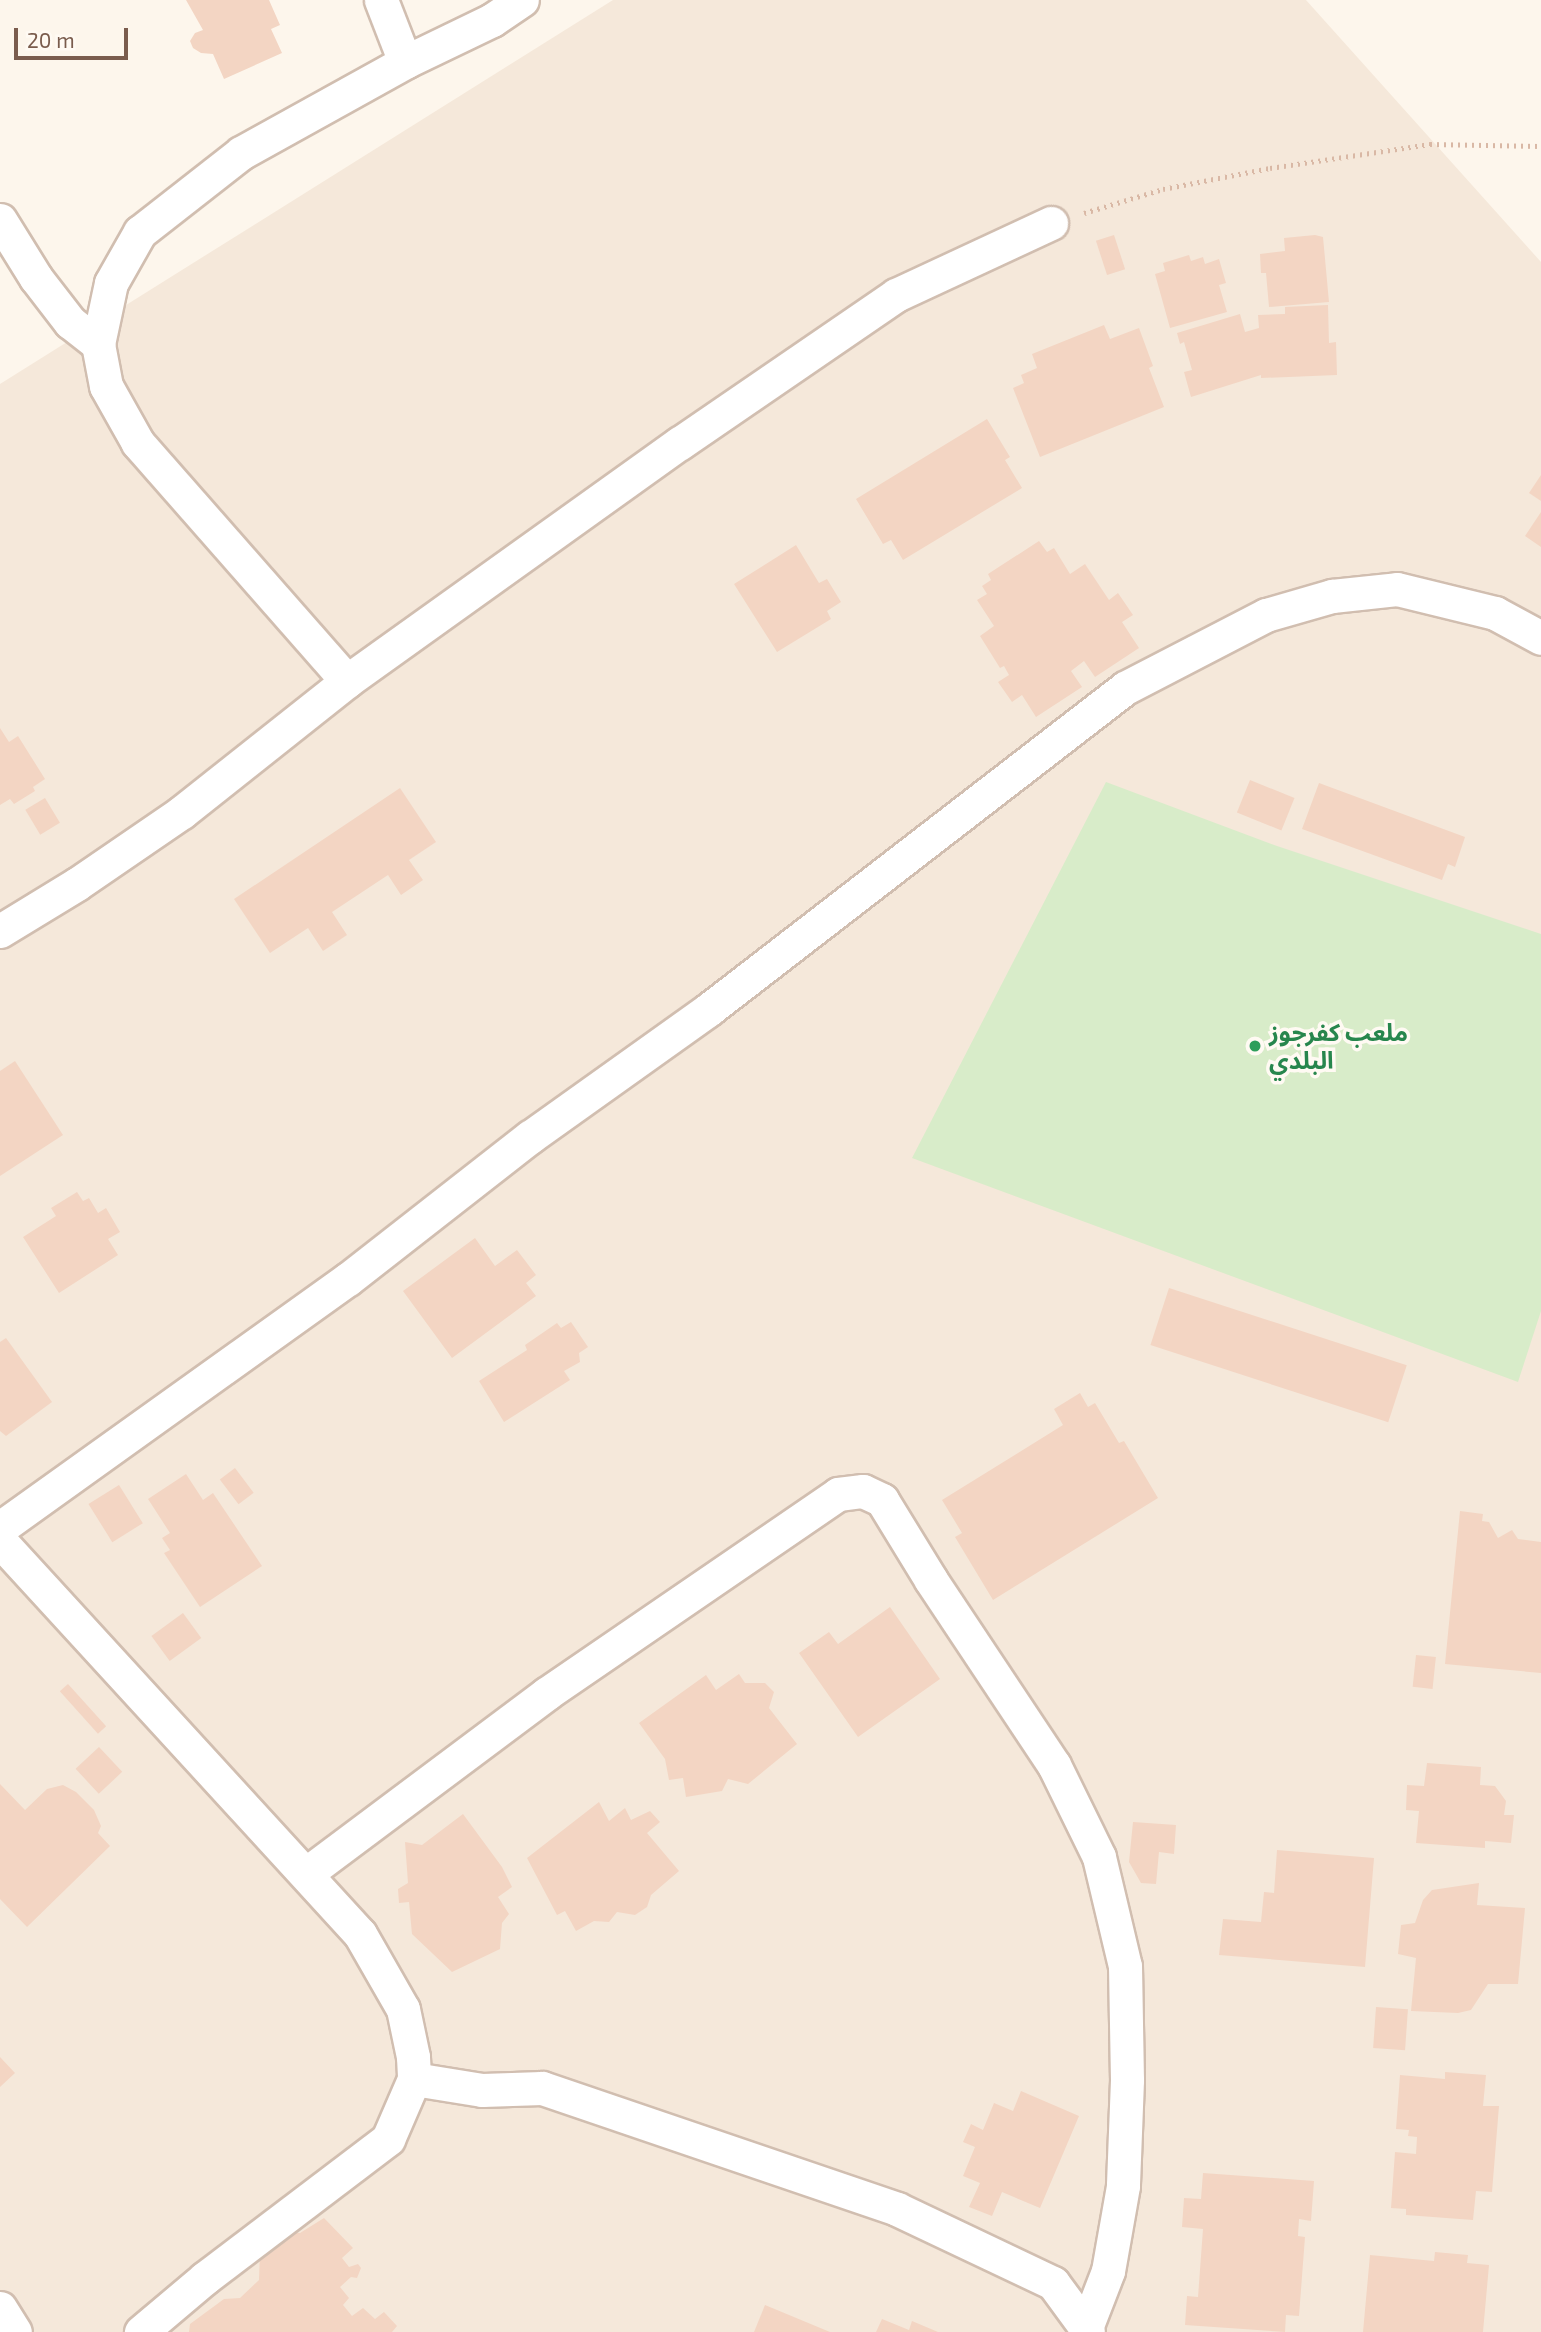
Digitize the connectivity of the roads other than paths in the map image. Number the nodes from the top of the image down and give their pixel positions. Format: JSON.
{"nodes":[{"id":1,"x":381,"y":0,"type":"edge"},
{"id":2,"x":522,"y":0,"type":"edge"},
{"id":3,"x":405,"y":62,"type":"junction"},
{"id":4,"x":0,"y":220,"type":"edge"},
{"id":5,"x":1051,"y":223,"type":"road end"},
{"id":6,"x":98,"y":344,"type":"junction"},
{"id":7,"x":1541,"y":638,"type":"edge"},
{"id":8,"x":347,"y":681,"type":"junction"},
{"id":9,"x":0,"y":932,"type":"edge"},
{"id":10,"x":0,"y":1528,"type":"edge"},
{"id":11,"x":0,"y":1541,"type":"edge"},
{"id":12,"x":307,"y":1873,"type":"junction"},
{"id":13,"x":414,"y":2079,"type":"junction"},
{"id":14,"x":0,"y":2308,"type":"edge"},
{"id":15,"x":1087,"y":2330,"type":"edge"},
{"id":16,"x":15,"y":2332,"type":"edge"},
{"id":17,"x":141,"y":2332,"type":"edge"}],
"edges":[{"from":1,"to":3,"type":"street"},
{"from":2,"to":3,"type":"street"},
{"from":3,"to":6,"type":"street"},
{"from":4,"to":6,"type":"street"},
{"from":5,"to":8,"type":"street"},
{"from":6,"to":8,"type":"street"},
{"from":7,"to":10,"type":"street"},
{"from":8,"to":9,"type":"street"},
{"from":11,"to":12,"type":"street"},
{"from":12,"to":13,"type":"street"},
{"from":12,"to":15,"type":"street"},
{"from":13,"to":15,"type":"street"},
{"from":13,"to":17,"type":"street"},
{"from":14,"to":16,"type":"street"}]}
